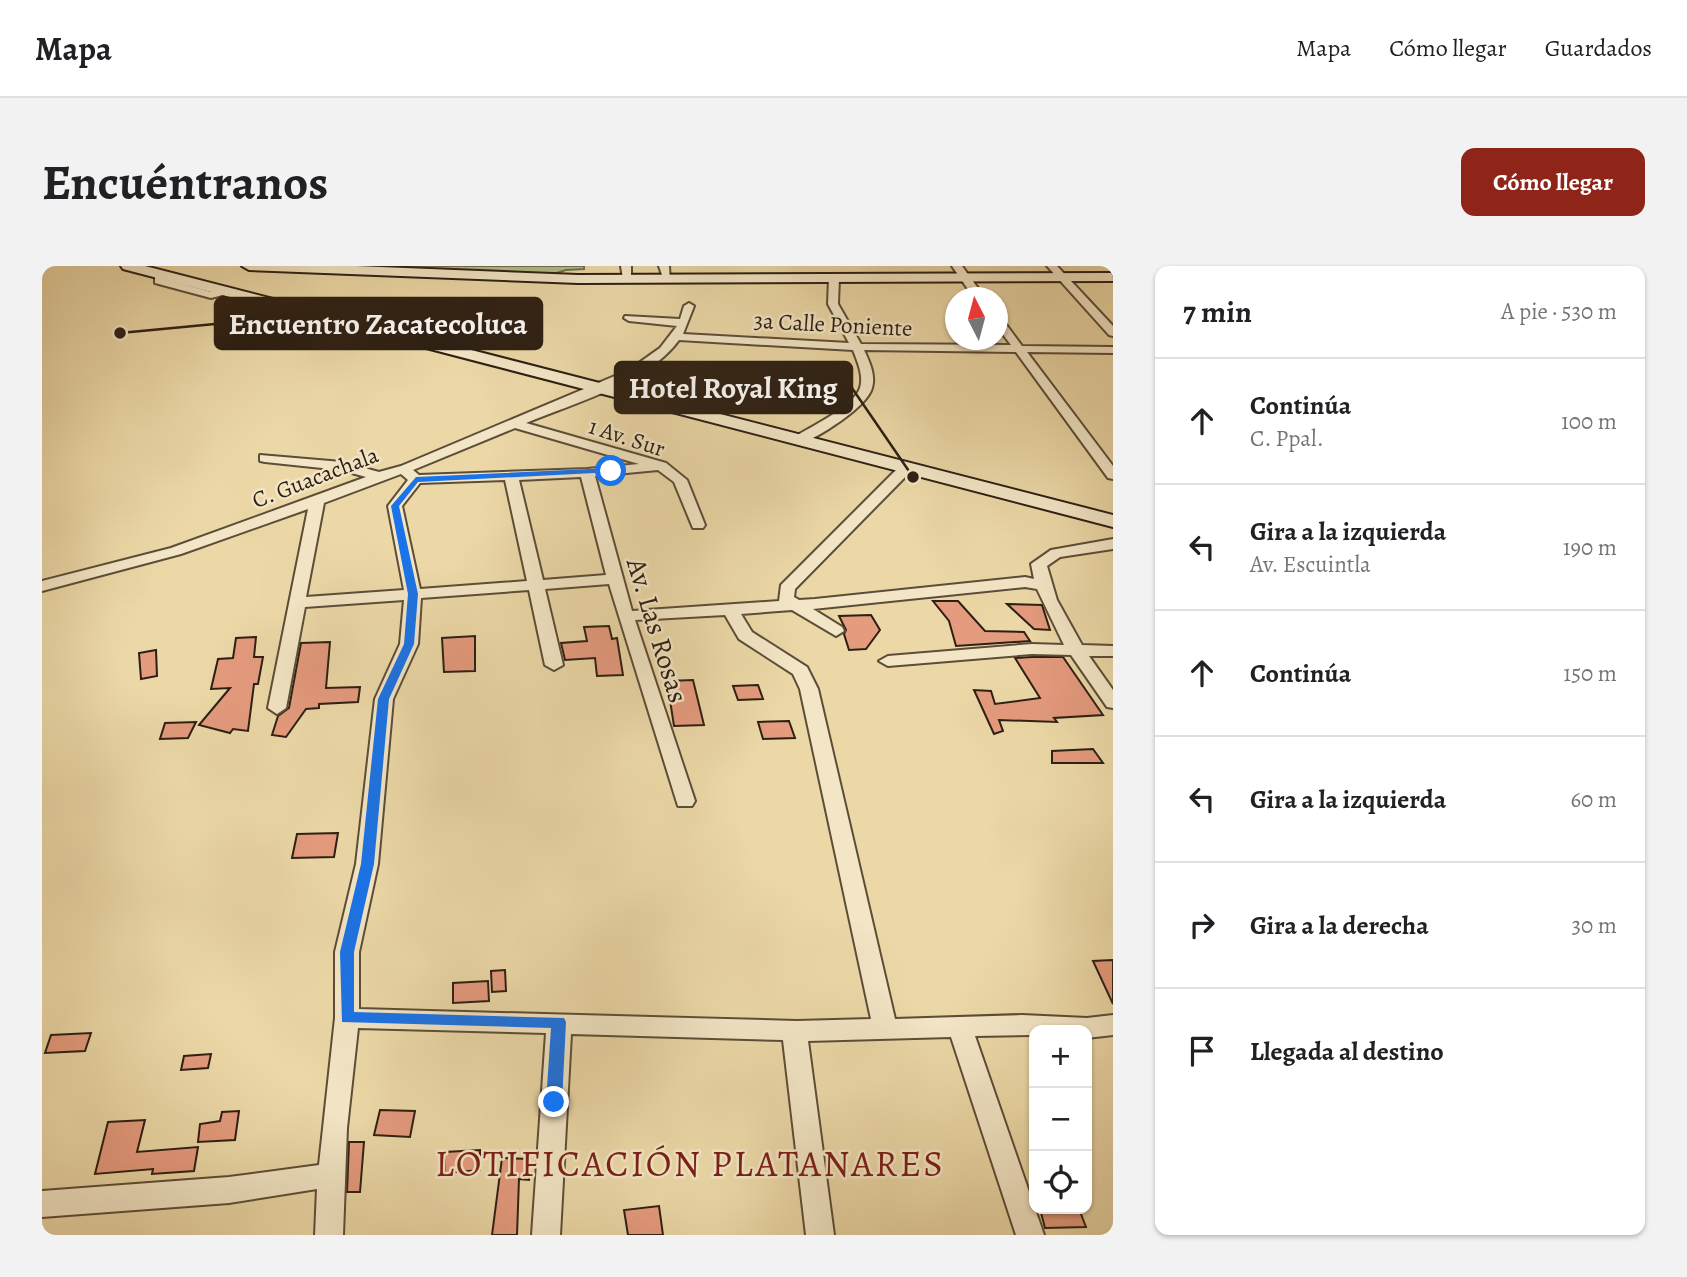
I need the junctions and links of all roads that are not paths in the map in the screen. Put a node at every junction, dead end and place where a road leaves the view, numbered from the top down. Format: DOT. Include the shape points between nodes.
graph roads {
  1 [pos="128,266"];
  2 [pos="249,266"];
  3 [pos="957,266"];
  4 [pos="363,269"];
  5 [pos="666,272"];
  6 [pos="1057,272"];
  7 [pos="627,273"];
  8 [pos="1113,276"];
  9 [pos="834,278"];
  10 [pos="967,279"];
  11 [pos="972,287"];
  12 [pos="689,306"];
  13 [pos="629,318"];
  14 [pos="683,323"];
  15 [pos="1113,332"];
  16 [pos="1008,335"];
  17 [pos="678,337"];
  18 [pos="857,347"];
  19 [pos="1113,350"];
  20 [pos="1019,351"];
  21 [pos="597,389"];
  22 [pos="513,424"];
  23 [pos="799,440"];
  24 [pos="265,458"];
  25 [pos="661,466"];
  26 [pos="906,468"];
  27 [pos="587,473"];
  28 [pos="410,474"];
  29 [pos="1113,475"];
  30 [pos="379,476"];
  31 [pos="511,476"];
  32 [pos="317,501"];
  33 [pos="1113,521"];
  34 [pos="698,526"];
  35 [pos="1113,544"];
  36 [pos="614,579"];
  37 [pos="536,585"];
  38 [pos="1040,585"];
  39 [pos="42,586"];
  40 [pos="413,594"];
  41 [pos="297,603"];
  42 [pos="797,606"];
  43 [pos="732,610"];
  44 [pos="625,616"];
  45 [pos="836,631"];
  46 [pos="1077,650"];
  47 [pos="1113,651"];
  48 [pos="888,661"];
  49 [pos="554,665"];
  50 [pos="1113,703"];
  51 [pos="277,708"];
  52 [pos="685,801"];
  53 [pos="347,1018"];
  54 [pos="559,1022"];
  55 [pos="1113,1025"];
  56 [pos="960,1027"];
  57 [pos="885,1029"];
  58 [pos="794,1031"];
  59 [pos="332,1175"];
  60 [pos="42,1204"];
  61 [pos="329,1235"];
  62 [pos="546,1235"];
  63 [pos="820,1235"];
  64 [pos="1030,1235"];
  1 -- 21 [label="main road"];
  2 -- 4 [label="main road"];
  3 -- 10 [label="street"];
  4 -- 7 [label="main road"];
  5 -- 7 [label="main road"];
  5 -- 9 [label="main road"];
  6 -- 8 [label="main road"];
  6 -- 10 [label="main road"];
  6 -- 15 [label="street"];
  9 -- 10 [label="main road"];
  9 -- 18 [label="street" via="832,304"];
  10 -- 11 [label="street"];
  12 -- 14 [label="street"];
  13 -- 14 [label="street"];
  14 -- 17 [label="street"];
  16 -- 20 [label="street"];
  17 -- 18 [label="street, 3a Calle Poniente"];
  17 -- 21 [label="street, C. Guacachala" via="648,367"];
  18 -- 20 [label="street, 3a Calle Poniente"];
  18 -- 23 [label="street" via="868,377 863,396"];
  19 -- 20 [label="street, 3a Calle Poniente"];
  20 -- 29 [label="street"];
  21 -- 22 [label="street, C. Guacachala"];
  21 -- 23 [label="main road"];
  22 -- 25 [label="street, 1 Av. Sur"];
  22 -- 28 [label="street, C. Guacachala"];
  23 -- 26 [label="main road"];
  24 -- 30 [label="street" via="342,466"];
  25 -- 27 [label="street"];
  25 -- 34 [label="street, 1 Av. Sur" via="680,480"];
  26 -- 33 [label="main road"];
  26 -- 42 [label="street" via="787,587 786,599"];
  27 -- 31 [label="street"];
  27 -- 36 [label="street, Av. Las Rosas"];
  28 -- 30 [label="street, C. Guacachala"];
  28 -- 31 [label="street"];
  28 -- 40 [label="street" via="395,506"];
  30 -- 32 [label="street, C. Guacachala"];
  31 -- 37 [label="street"];
  32 -- 39 [label="street, C. Guacachala" via="168,555"];
  32 -- 41 [label="street"];
  35 -- 38 [label="street" via="1056,552 1042,559"];
  36 -- 37 [label="street"];
  36 -- 44 [label="street, Av. Las Rosas"];
  37 -- 40 [label="street"];
  37 -- 49 [label="street"];
  38 -- 42 [label="street" via="1025,582"];
  38 -- 46 [label="street"];
  40 -- 41 [label="street"];
  40 -- 53 [label="street" via="409,644 384,699 367,864 347,952"];
  41 -- 51 [label="street"];
  42 -- 43 [label="street"];
  42 -- 45 [label="street"];
  43 -- 44 [label="street"];
  43 -- 57 [label="street" via="745,635 801,671 808,689"];
  44 -- 52 [label="street, Av. Las Rosas"];
  46 -- 47 [label="street"];
  46 -- 48 [label="street" via="1032,649"];
  46 -- 50 [label="street"];
  53 -- 54 [label="street"];
  53 -- 59 [label="street"];
  54 -- 58 [label="street"];
  54 -- 62 [label="street"];
  55 -- 56 [label="street"];
  56 -- 57 [label="street"];
  56 -- 64 [label="street"];
  57 -- 58 [label="street"];
  58 -- 63 [label="street"];
  59 -- 60 [label="street" via="229,1190"];
  59 -- 61 [label="street"];
}
